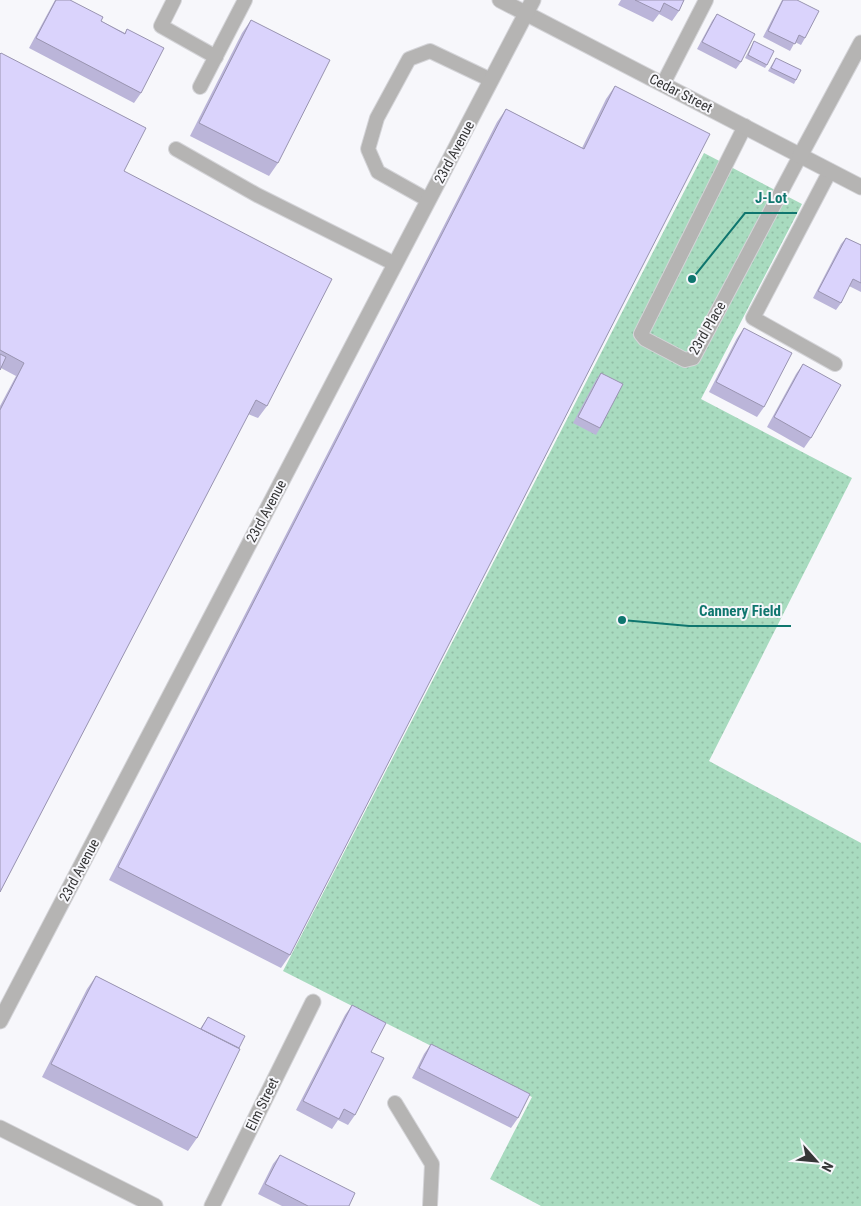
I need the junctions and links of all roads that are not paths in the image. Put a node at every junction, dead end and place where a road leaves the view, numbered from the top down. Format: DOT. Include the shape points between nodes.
graph roads {
  1 [pos="174,0"];
  2 [pos="245,0"];
  3 [pos="500,0"];
  4 [pos="706,0"];
  5 [pos="530,7"];
  6 [pos="861,43"];
  7 [pos="216,57"];
  8 [pos="491,80"];
  9 [pos="663,84"];
  10 [pos="200,87"];
  11 [pos="744,126"];
  12 [pos="176,149"];
  13 [pos="800,156"];
  14 [pos="830,171"];
  15 [pos="861,187"];
  16 [pos="428,200"];
  17 [pos="395,264"];
  18 [pos="835,364"];
  19 [pos="313,1002"];
  20 [pos="0,1021"];
  21 [pos="396,1104"];
  22 [pos="0,1128"];
  23 [pos="155,1206"];
  24 [pos="212,1206"];
  25 [pos="430,1206"];
  1 -- 7 [label="lane" via="161,26"];
  2 -- 7 [label="lane"];
  3 -- 5 [label="street, Cedar Street"];
  4 -- 9 [label="lane"];
  5 -- 8 [label="street, 23rd Avenue"];
  5 -- 9 [label="street, Cedar Street"];
  6 -- 13 [label="street, 23rd Place"];
  7 -- 10 [label="lane"];
  8 -- 16 [label="street, 23rd Avenue"];
  8 -- 16 [label="lane" via="430,51 409,59 377,118 368,149 378,172"];
  9 -- 11 [label="street, Cedar Street"];
  11 -- 13 [label="street, Cedar Street"];
  11 -- 13 [label="lane, 23rd Place" via="641,334 645,339 685,360 693,358"];
  12 -- 17 [label="lane" via="258,196"];
  13 -- 14 [label="street, Cedar Street"];
  14 -- 15 [label="street, Cedar Street"];
  14 -- 18 [label="lane" via="753,318"];
  16 -- 17 [label="street, 23rd Avenue"];
  17 -- 20 [label="street, 23rd Avenue"];
  19 -- 24 [label="street, Elm Street"];
  21 -- 25 [label="lane" via="432,1164"];
  22 -- 23 [label="street"];
}
